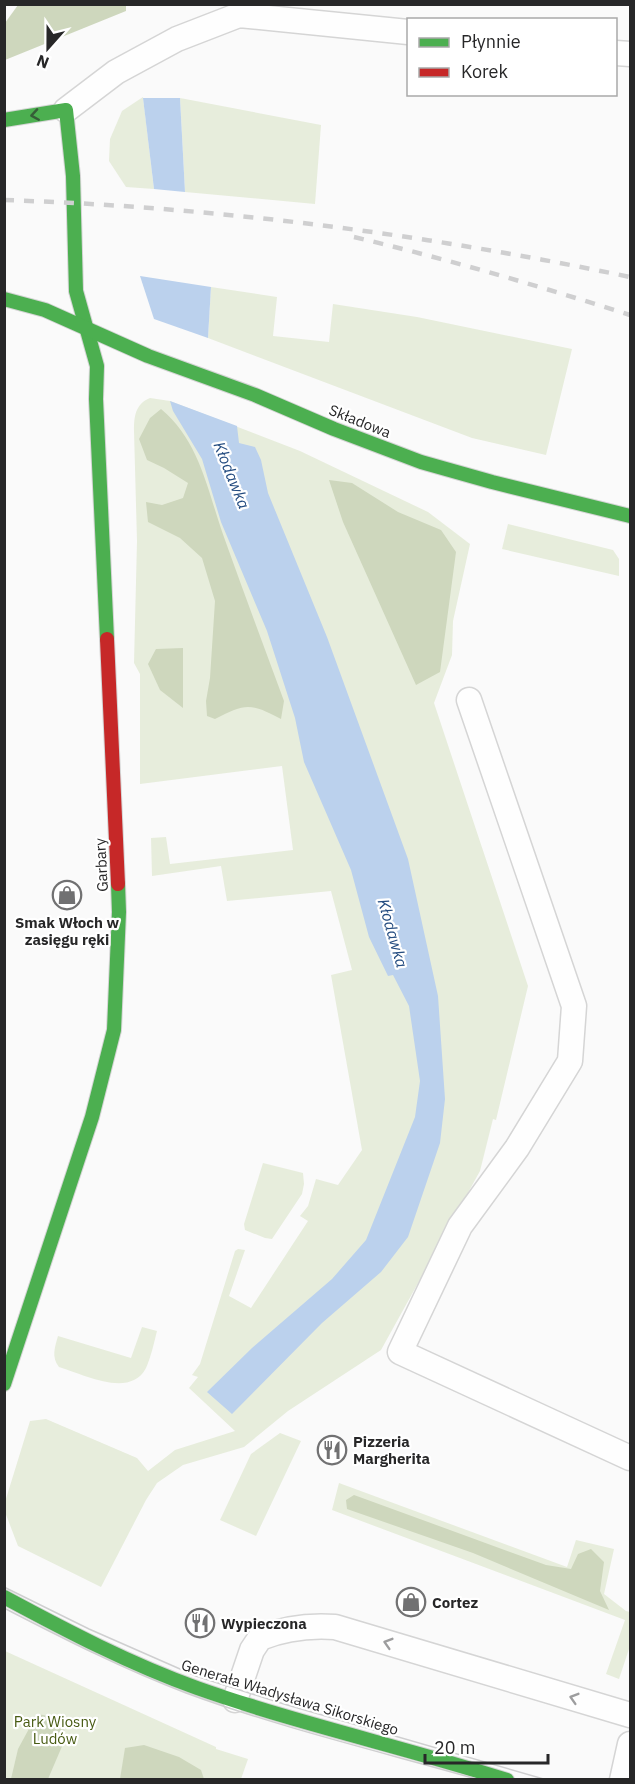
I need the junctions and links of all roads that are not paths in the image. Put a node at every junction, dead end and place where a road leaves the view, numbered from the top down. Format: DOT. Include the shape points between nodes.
graph roads {
  1 [pos="407,32"];
  2 [pos="66,110"];
  3 [pos="4,120"];
  4 [pos="4,299"];
  5 [pos="88,329"];
  6 [pos="630,516"];
  7 [pos="469,700"];
  8 [pos="4,1384"];
  9 [pos="630,1458"];
  10 [pos="4,1598"];
  11 [pos="235,1700"];
  12 [pos="630,1715"];
  13 [pos="630,1744"];
  14 [pos="507,1779"];
  15 [pos="622,1779"];
  1 -- 2 [label="lane" via="239,15 177,39 116,72"];
  2 -- 3 [label="street, one-way"];
  2 -- 5 [label="street, Garbary" via="73,176 76,291"];
  4 -- 5 [label="street, Składowa" via="45,310"];
  5 -- 6 [label="street, Składowa" via="422,462"];
  5 -- 8 [label="street, Garbary" via="98,366 96,399 114,763 119,912 114,1030 92,1117"];
  7 -- 9 [label="lane" via="574,1006 570,1061 517,1148 460,1226 400,1352"];
  10 -- 11 [label="street, Generała Władysława Sikorskiego" via="116,1655"];
  12 -- 11 [label="lane, one-way" via="346,1630 315,1625 260,1638"];
  11 -- 14 [label="street, Generała Władysława Sikorskiego"];
  13 -- 15 [label="lane"];
}
